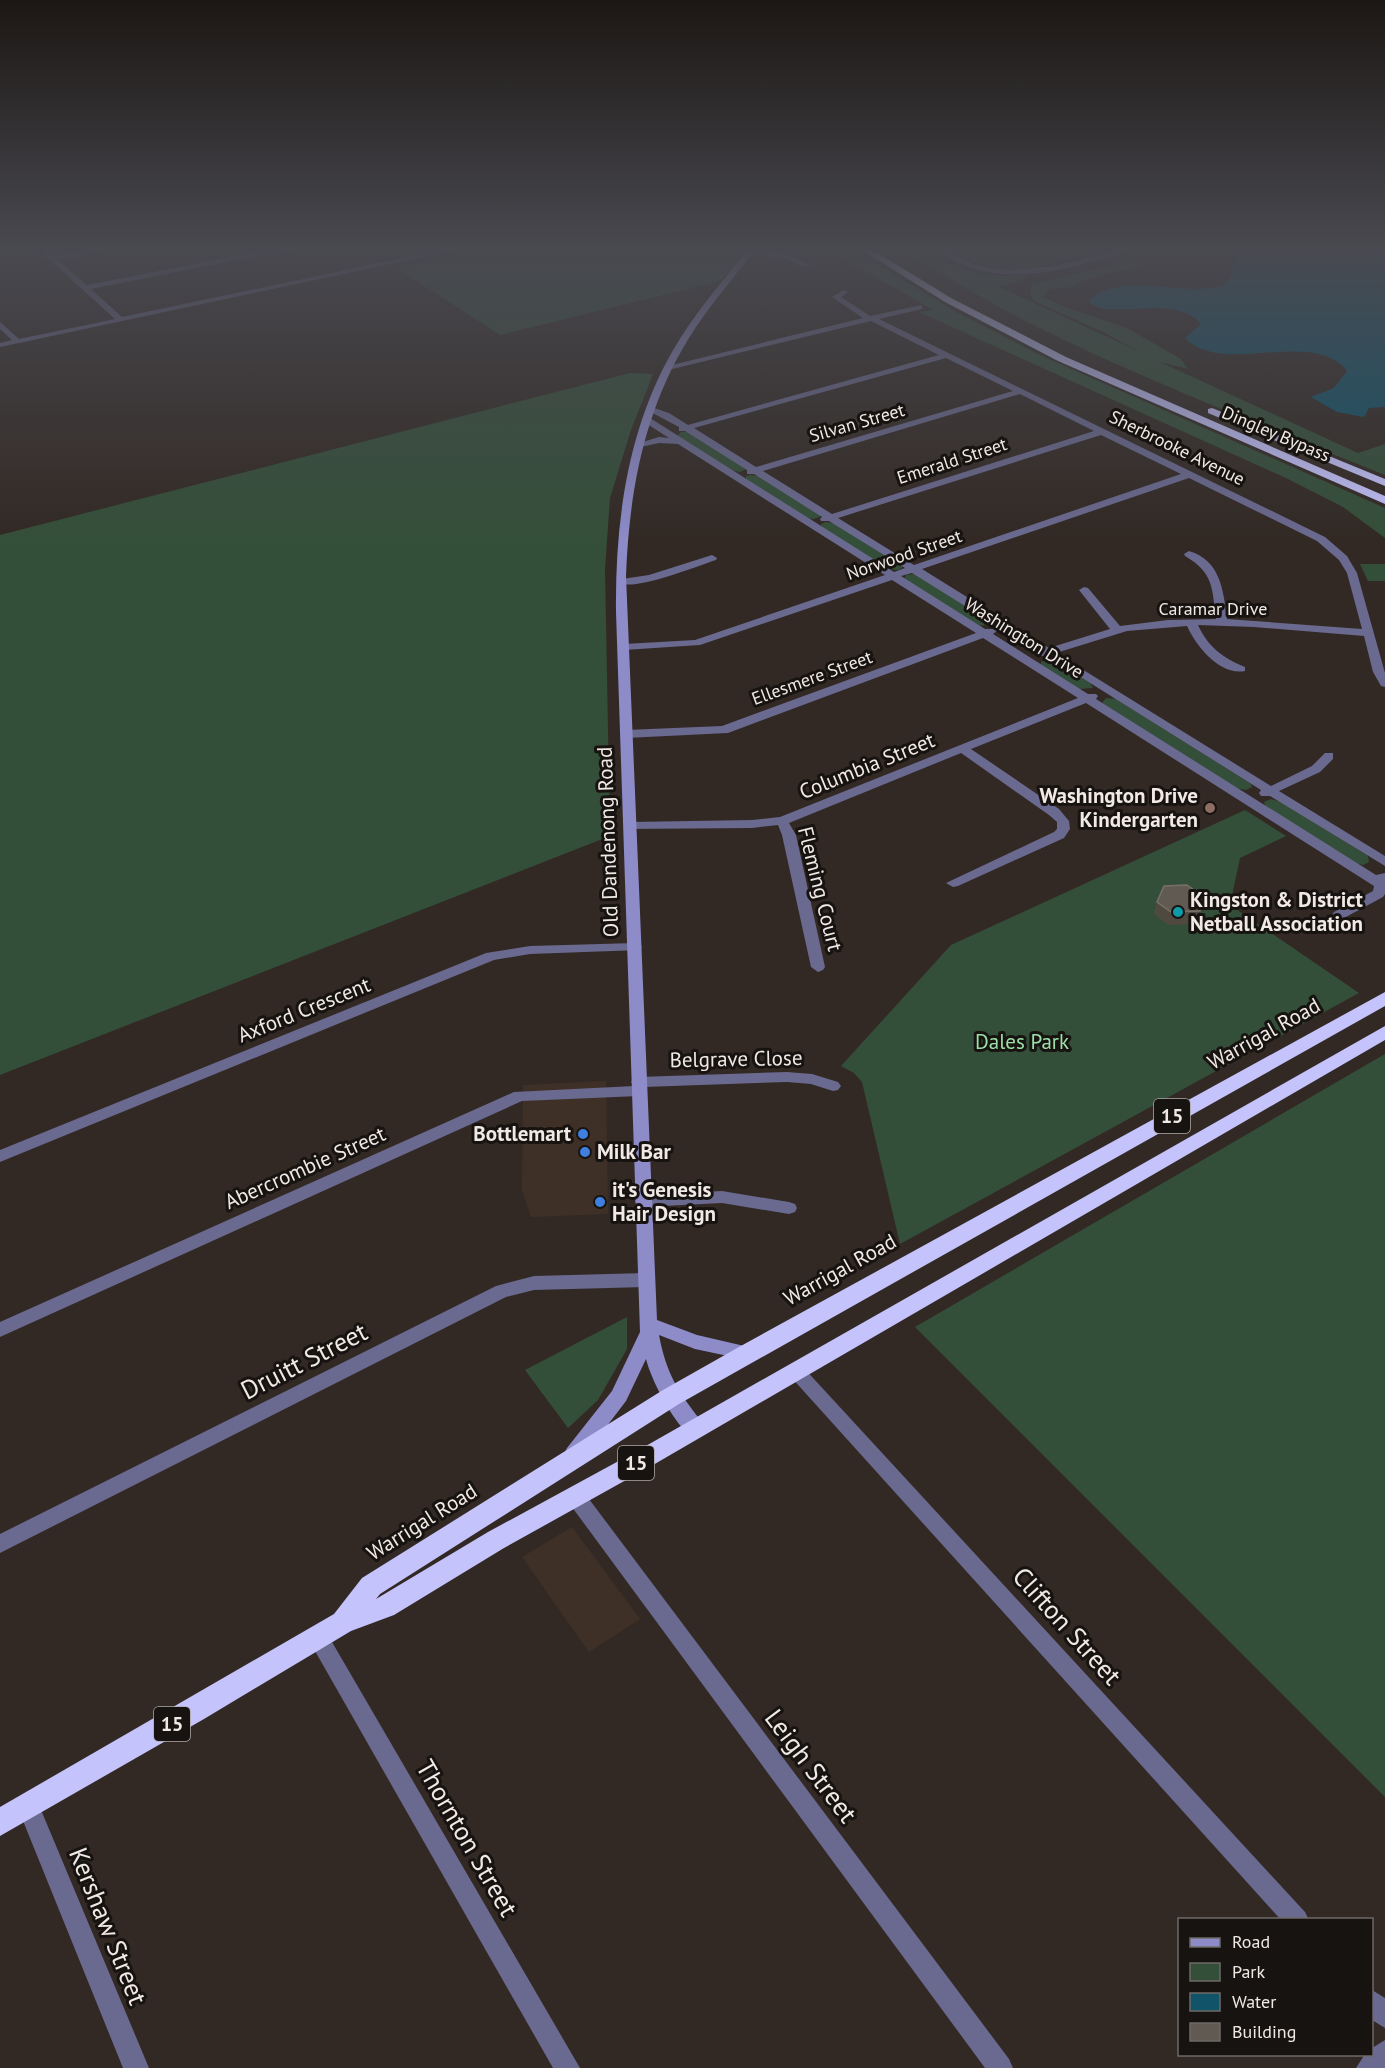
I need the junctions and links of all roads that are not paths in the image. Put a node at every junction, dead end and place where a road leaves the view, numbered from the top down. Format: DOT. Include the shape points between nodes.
graph roads {
  1 [pos="681,347"];
  2 [pos="755,347"];
  3 [pos="930,347"];
  4 [pos="1037,347"];
  5 [pos="948,355"];
  6 [pos="1086,357"];
  7 [pos="668,368"];
  8 [pos="1022,392"];
  9 [pos="1180,398"];
  10 [pos="1197,405"];
  11 [pos="649,415"];
  12 [pos="687,428"];
  13 [pos="1103,431"];
  14 [pos="667,433"];
  15 [pos="684,443"];
  16 [pos="639,446"];
  17 [pos="755,470"];
  18 [pos="1191,474"];
  19 [pos="735,476"];
  20 [pos="1385,483"];
  21 [pos="1385,500"];
  22 [pos="831,517"];
  23 [pos="810,524"];
  24 [pos="1189,555"];
  25 [pos="712,558"];
  26 [pos="914,569"];
  27 [pos="893,576"];
  28 [pos="622,582"];
  29 [pos="1084,590"];
  30 [pos="1191,622"];
  31 [pos="1222,622"];
  32 [pos="1005,626"];
  33 [pos="1117,630"];
  34 [pos="1368,633"];
  35 [pos="984,634"];
  36 [pos="624,647"];
  37 [pos="1048,652"];
  38 [pos="1026,660"];
  39 [pos="1240,669"];
  40 [pos="1385,684"];
  41 [pos="1108,690"];
  42 [pos="1086,699"];
  43 [pos="626,734"];
  44 [pos="962,748"];
  45 [pos="1329,756"];
  46 [pos="1270,790"];
  47 [pos="1248,800"];
  48 [pos="782,821"];
  49 [pos="630,826"];
  50 [pos="1385,862"];
  51 [pos="1385,869"];
  52 [pos="953,883"];
  53 [pos="1382,885"];
  54 [pos="1339,915"];
  55 [pos="634,947"];
  56 [pos="818,968"];
  57 [pos="1385,998"];
  58 [pos="1385,1032"];
  59 [pos="833,1086"];
  60 [pos="639,1087"];
  61 [pos="0,1156"];
  62 [pos="643,1201"];
  63 [pos="789,1208"];
  64 [pos="646,1280"];
  65 [pos="649,1328"];
  66 [pos="0,1330"];
  67 [pos="747,1353"];
  68 [pos="796,1371"];
  69 [pos="671,1397"];
  70 [pos="696,1429"];
  71 [pos="567,1463"];
  72 [pos="576,1497"];
  73 [pos="0,1544"];
  74 [pos="343,1622"];
  75 [pos="318,1636"];
  76 [pos="28,1806"];
  77 [pos="0,1822"];
  78 [pos="1295,1918"];
  79 [pos="1373,2004"];
  80 [pos="1385,2016"];
  81 [pos="1385,2052"];
  82 [pos="136,2068"];
  83 [pos="567,2068"];
  84 [pos="1000,2068"];
  85 [pos="1369,2068"];
  1 -- 7 [label="main road, Old Dandenong Road"];
  2 -- 7 [label="street"];
  3 -- 5 [label="street, Sherbrooke Avenue"];
  4 -- 21 [label="highway, Dingley Bypass"];
  5 -- 8 [label="street, Sherbrooke Avenue"];
  5 -- 12 [label="street"];
  6 -- 9 [label="highway"];
  7 -- 11 [label="main road, Old Dandenong Road"];
  8 -- 13 [label="street, Sherbrooke Avenue"];
  8 -- 17 [label="street, Silvan Street"];
  10 -- 20 [label="highway, Dingley Bypass"];
  11 -- 12 [label="street, Washington Drive" via="666,415"];
  11 -- 14 [label="street, Washington Drive"];
  11 -- 16 [label="main road, Old Dandenong Road"];
  12 -- 14 [label="street"];
  12 -- 17 [label="street, Washington Drive"];
  13 -- 18 [label="street, Sherbrooke Avenue"];
  13 -- 22 [label="street, Emerald Street"];
  14 -- 15 [label="street, Washington Drive"];
  15 -- 16 [label="street" via="661,440"];
  15 -- 19 [label="street, Washington Drive"];
  16 -- 28 [label="main road, Old Dandenong Road" via="628,497"];
  17 -- 19 [label="street, Silvan Street"];
  17 -- 22 [label="street, Washington Drive"];
  18 -- 26 [label="street, Norwood Street"];
  18 -- 34 [label="street, Sherbrooke Avenue" via="1302,528 1336,551 1352,573"];
  19 -- 23 [label="street, Washington Drive"];
  22 -- 23 [label="street, Emerald Street"];
  22 -- 26 [label="street, Washington Drive"];
  23 -- 27 [label="street, Washington Drive"];
  24 -- 31 [label="street" via="1214,574"];
  25 -- 28 [label="street" via="644,580"];
  26 -- 27 [label="street, Norwood Street"];
  26 -- 32 [label="street, Washington Drive"];
  27 -- 35 [label="street, Washington Drive"];
  27 -- 36 [label="street, Norwood Street" via="696,643"];
  28 -- 36 [label="main road, Old Dandenong Road"];
  29 -- 33 [label="street"];
  30 -- 31 [label="street, Caramar Drive"];
  30 -- 33 [label="street, Caramar Drive"];
  30 -- 39 [label="street" via="1207,651"];
  31 -- 34 [label="street, Caramar Drive"];
  32 -- 35 [label="street, Ellesmere Street"];
  32 -- 37 [label="street, Washington Drive"];
  33 -- 37 [label="street, Caramar Drive"];
  34 -- 40 [label="street, Sherbrooke Avenue"];
  35 -- 38 [label="street, Washington Drive"];
  35 -- 43 [label="street, Ellesmere Street" via="720,731"];
  36 -- 43 [label="main road, Old Dandenong Road"];
  37 -- 38 [label="street, Caramar Drive"];
  37 -- 41 [label="street, Washington Drive"];
  38 -- 42 [label="street, Washington Drive"];
  41 -- 42 [label="street, Columbia Street"];
  41 -- 46 [label="street, Washington Drive"];
  42 -- 44 [label="street, Columbia Street"];
  42 -- 47 [label="street, Washington Drive"];
  43 -- 49 [label="main road, Old Dandenong Road"];
  44 -- 48 [label="street, Columbia Street"];
  44 -- 52 [label="street" via="1054,812 1065,825 1059,836"];
  45 -- 46 [label="street" via="1309,773"];
  46 -- 47 [label="street"];
  46 -- 50 [label="street, Washington Drive"];
  47 -- 53 [label="street, Washington Drive"];
  48 -- 49 [label="street, Columbia Street"];
  48 -- 56 [label="street, Fleming Court" via="789,835"];
  49 -- 55 [label="main road, Old Dandenong Road"];
  51 -- 53 [label="street"];
  53 -- 54 [label="street" via="1378,894"];
  55 -- 60 [label="main road, Old Dandenong Road"];
  55 -- 61 [label="street, Axford Crescent" via="530,950 491,957"];
  57 -- 67 [label="highway, Warrigal Road / 15"];
  58 -- 68 [label="highway, Warrigal Road / 15"];
  59 -- 60 [label="street, Belgrave Close" via="787,1077"];
  60 -- 62 [label="main road, Old Dandenong Road"];
  60 -- 66 [label="street, Abercrombie Street" via="520,1096"];
  62 -- 63 [label="street" via="722,1197"];
  62 -- 64 [label="main road, Old Dandenong Road"];
  64 -- 65 [label="main road, Old Dandenong Road"];
  64 -- 73 [label="street, Druitt Street" via="534,1282 502,1291"];
  65 -- 67 [label="main road"];
  65 -- 69 [label="main road, Old Dandenong Road" via="657,1372"];
  65 -- 71 [label="main road" via="619,1396"];
  67 -- 69 [label="highway, Warrigal Road / 15"];
  68 -- 70 [label="highway, Warrigal Road / 15"];
  68 -- 78 [label="street, Clifton Street"];
  69 -- 70 [label="main road, Old Dandenong Road"];
  69 -- 71 [label="highway, Warrigal Road / 15"];
  70 -- 72 [label="highway, Warrigal Road / 15"];
  71 -- 74 [label="highway, Warrigal Road / 15" via="371,1586"];
  72 -- 74 [label="highway, Warrigal Road / 15" via="385,1607"];
  72 -- 84 [label="street, Leigh Street"];
  74 -- 75 [label="highway, Warrigal Road / 15"];
  75 -- 76 [label="highway, Warrigal Road / 15"];
  75 -- 83 [label="street, Thornton Street"];
  76 -- 77 [label="highway, Warrigal Road / 15"];
  76 -- 82 [label="street, Kershaw Street"];
  79 -- 80 [label="street"];
  81 -- 85 [label="street"];
}
